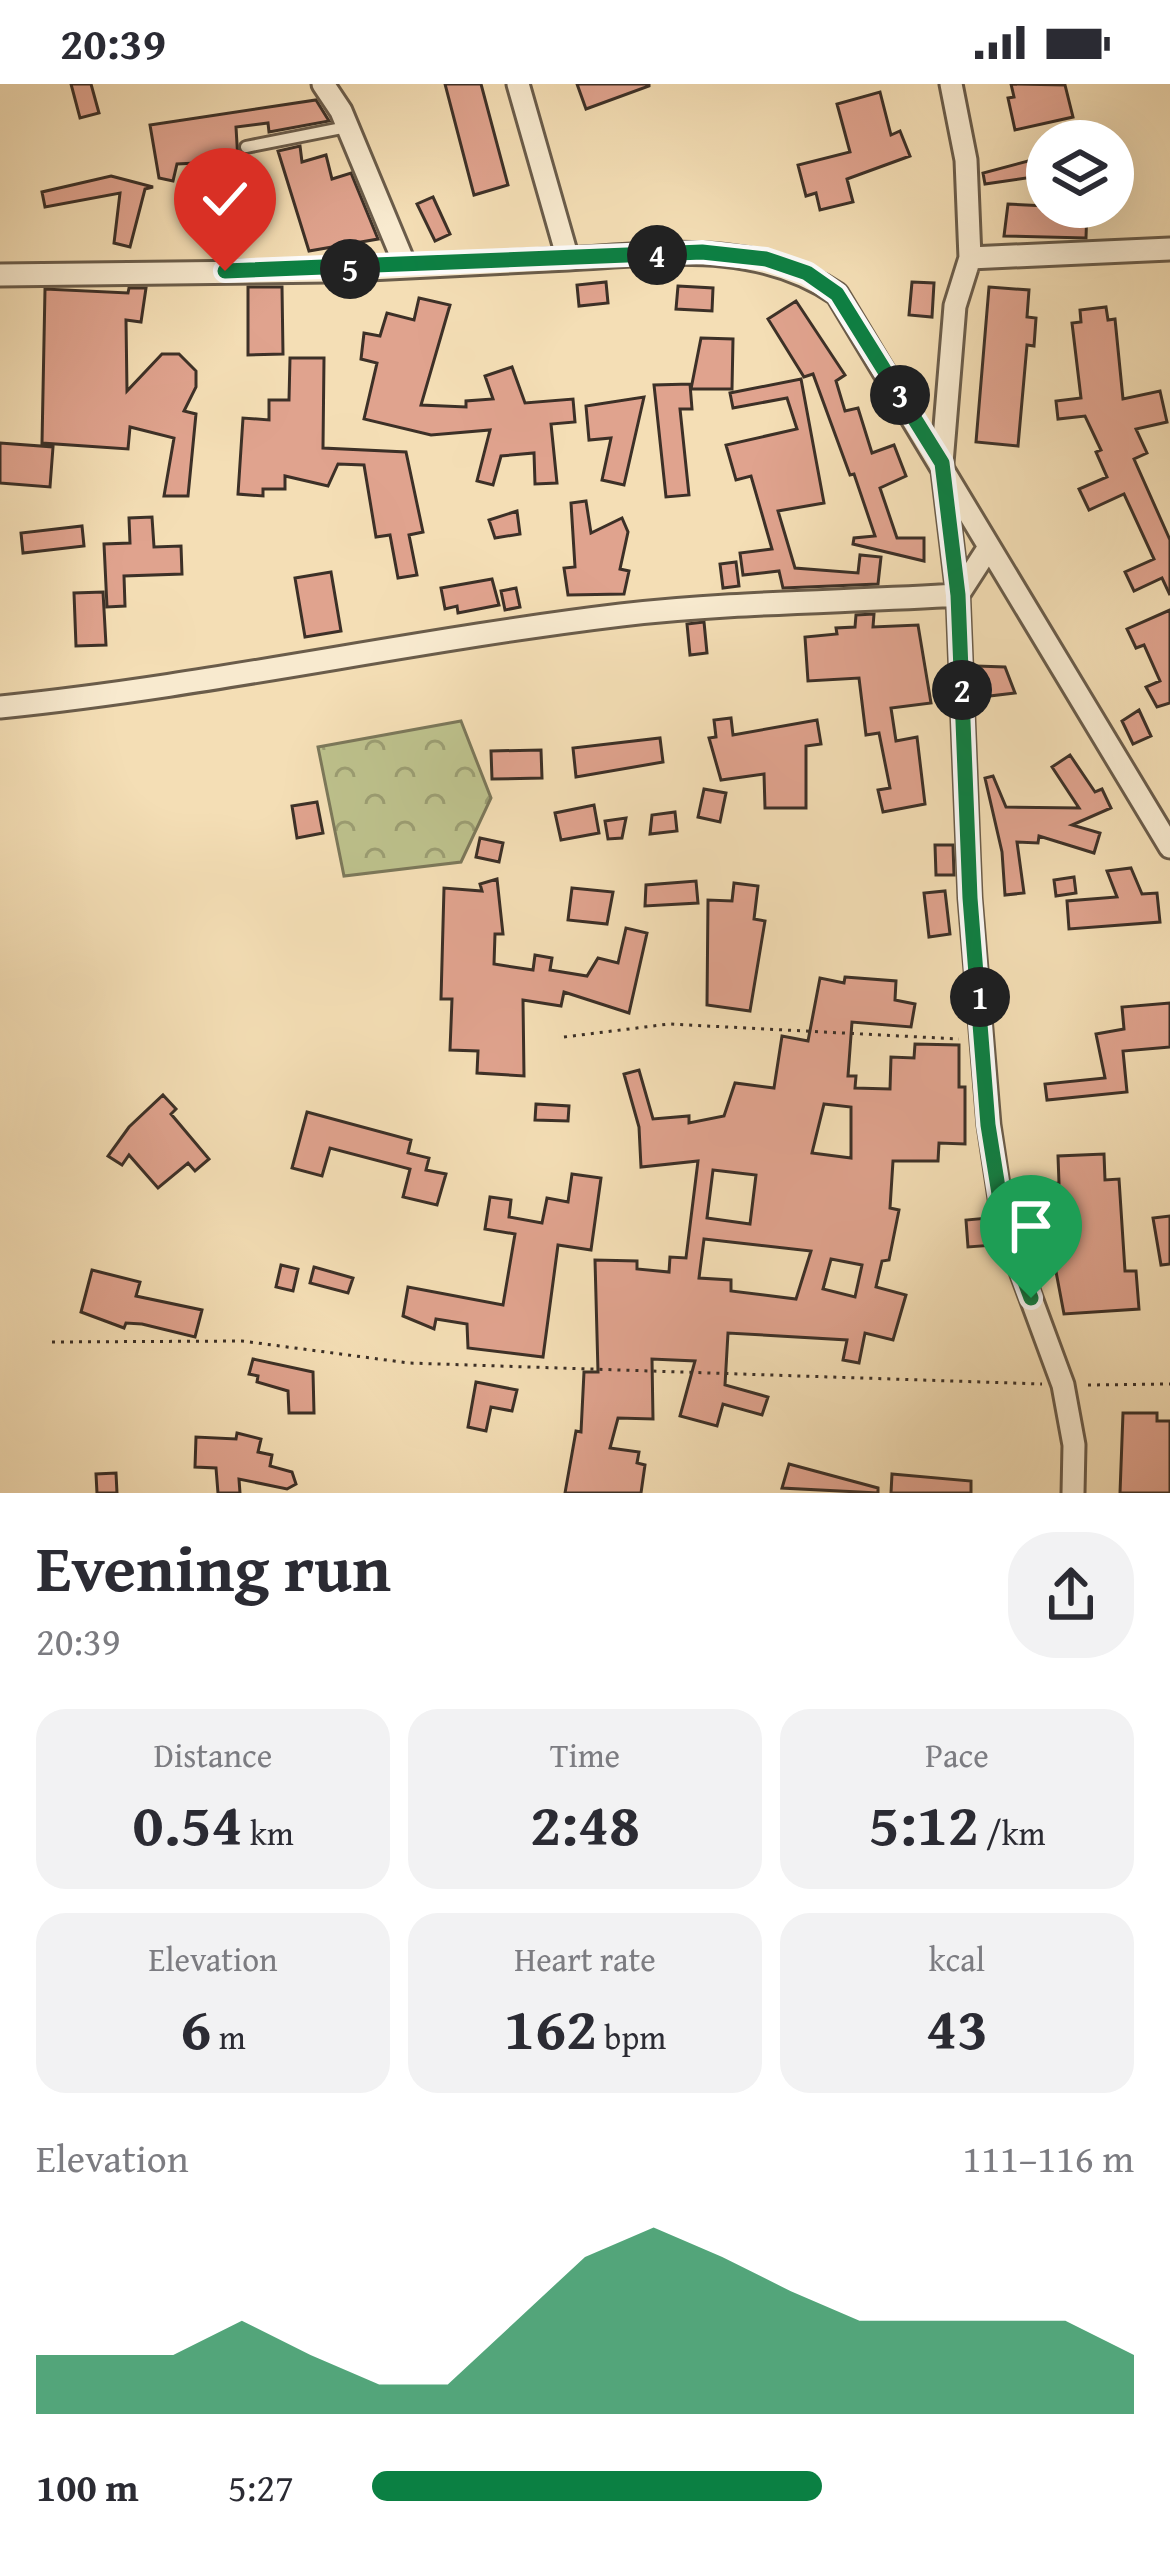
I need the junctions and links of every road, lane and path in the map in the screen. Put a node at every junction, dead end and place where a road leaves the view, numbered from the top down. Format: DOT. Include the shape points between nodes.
graph roads {
  1 [pos="323,84"];
  2 [pos="518,84"];
  3 [pos="951,84"];
  4 [pos="347,127"];
  5 [pos="245,147"];
  6 [pos="1170,249"];
  7 [pos="970,258"];
  8 [pos="568,259"];
  9 [pos="405,265"];
  10 [pos="0,275"];
  11 [pos="942,463"];
  12 [pos="988,548"];
  13 [pos="958,595"];
  14 [pos="0,707"];
  15 [pos="1166,833"];
  16 [pos="564,1037"];
  17 [pos="985,1040"];
  18 [pos="52,1342"];
  19 [pos="1170,1384"];
  20 [pos="1063,1385"];
  21 [pos="1073,1493"];
  1 -- 4 [label="street"];
  2 -- 8 [label="street"];
  3 -- 7 [label="street" via="966,160"];
  4 -- 5 [label="lane"];
  4 -- 9 [label="street"];
  6 -- 7 [label="street"];
  7 -- 11 [label="street" via="955,306"];
  8 -- 9 [label="street"];
  8 -- 11 [label="street" via="702,252 807,273 837,294"];
  9 -- 10 [label="street"];
  11 -- 12 [label="street"];
  11 -- 13 [label="street"];
  12 -- 13 [label="street"];
  12 -- 15 [label="street"];
  13 -- 14 [label="street" via="626,615"];
  13 -- 17 [label="street" via="970,898"];
  16 -- 17 [label="path" via="669,1024"];
  17 -- 20 [label="street" via="1004,1225"];
  18 -- 20 [label="path" via="242,1341 450,1366"];
  19 -- 20 [label="path"];
  20 -- 21 [label="street"];
}
